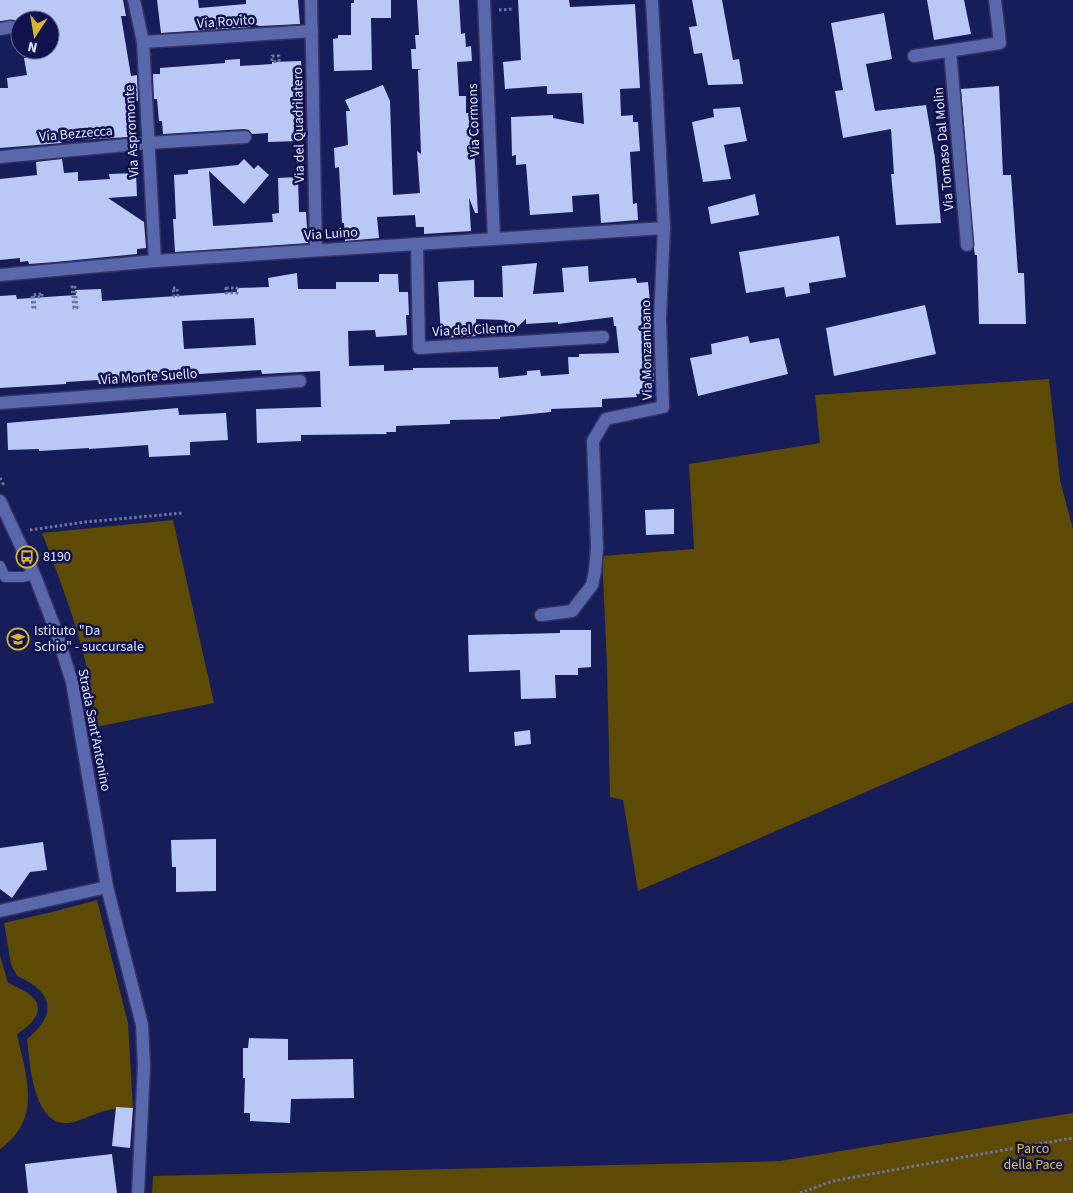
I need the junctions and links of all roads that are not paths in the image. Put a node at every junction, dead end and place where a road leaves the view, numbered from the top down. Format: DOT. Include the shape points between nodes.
graph roads {
  1 [pos="134,0"];
  2 [pos="311,0"];
  3 [pos="484,0"];
  4 [pos="652,0"];
  5 [pos="995,0"];
  6 [pos="312,31"];
  7 [pos="143,42"];
  8 [pos="950,51"];
  9 [pos="914,56"];
  10 [pos="245,136"];
  11 [pos="148,143"];
  12 [pos="0,157"];
  13 [pos="664,228"];
  14 [pos="494,239"];
  15 [pos="417,244"];
  16 [pos="967,245"];
  17 [pos="316,250"];
  18 [pos="155,261"];
  19 [pos="0,275"];
  20 [pos="603,337"];
  21 [pos="300,381"];
  22 [pos="0,404"];
  23 [pos="0,501"];
  24 [pos="0,566"];
  25 [pos="34,574"];
  26 [pos="541,615"];
  27 [pos="107,887"];
  28 [pos="0,911"];
  29 [pos="138,1193"];
  1 -- 7 [label="street, Via Aspromonte"];
  2 -- 6 [label="street, Via del Quadrilatero"];
  3 -- 14 [label="street, Via Cormons"];
  4 -- 13 [label="street, Via Monzambano"];
  5 -- 8 [label="street" via="1000,43"];
  6 -- 7 [label="street, Via Rovito"];
  6 -- 17 [label="street, Via del Quadrilatero"];
  7 -- 11 [label="street, Via Aspromonte"];
  8 -- 9 [label="street"];
  8 -- 16 [label="street, Via Tomaso Dal Molin"];
  10 -- 11 [label="street, Via Bezzecca"];
  11 -- 12 [label="street, Via Bezzecca"];
  11 -- 18 [label="street, Via Aspromonte"];
  13 -- 14 [label="street, Via Luino"];
  13 -- 26 [label="street, Via Monzambano" via="660,318 664,407 606,419 593,441 597,548 592,585 572,611"];
  14 -- 15 [label="street, Via Luino"];
  15 -- 17 [label="street, Via Luino"];
  15 -- 20 [label="street, Via del Cilento" via="419,348"];
  17 -- 18 [label="street, Via Luino"];
  18 -- 19 [label="street, Via Luino"];
  21 -- 22 [label="street, Via Monte Suello"];
  23 -- 25 [label="street, Strada Sant'Antonino"];
  24 -- 25 [label="lane" via="5,577"];
  25 -- 27 [label="street, Strada Sant'Antonino" via="72,682"];
  27 -- 28 [label="street"];
  27 -- 29 [label="street, Strada Sant'Antonino" via="142,1025 144,1065"];
}
